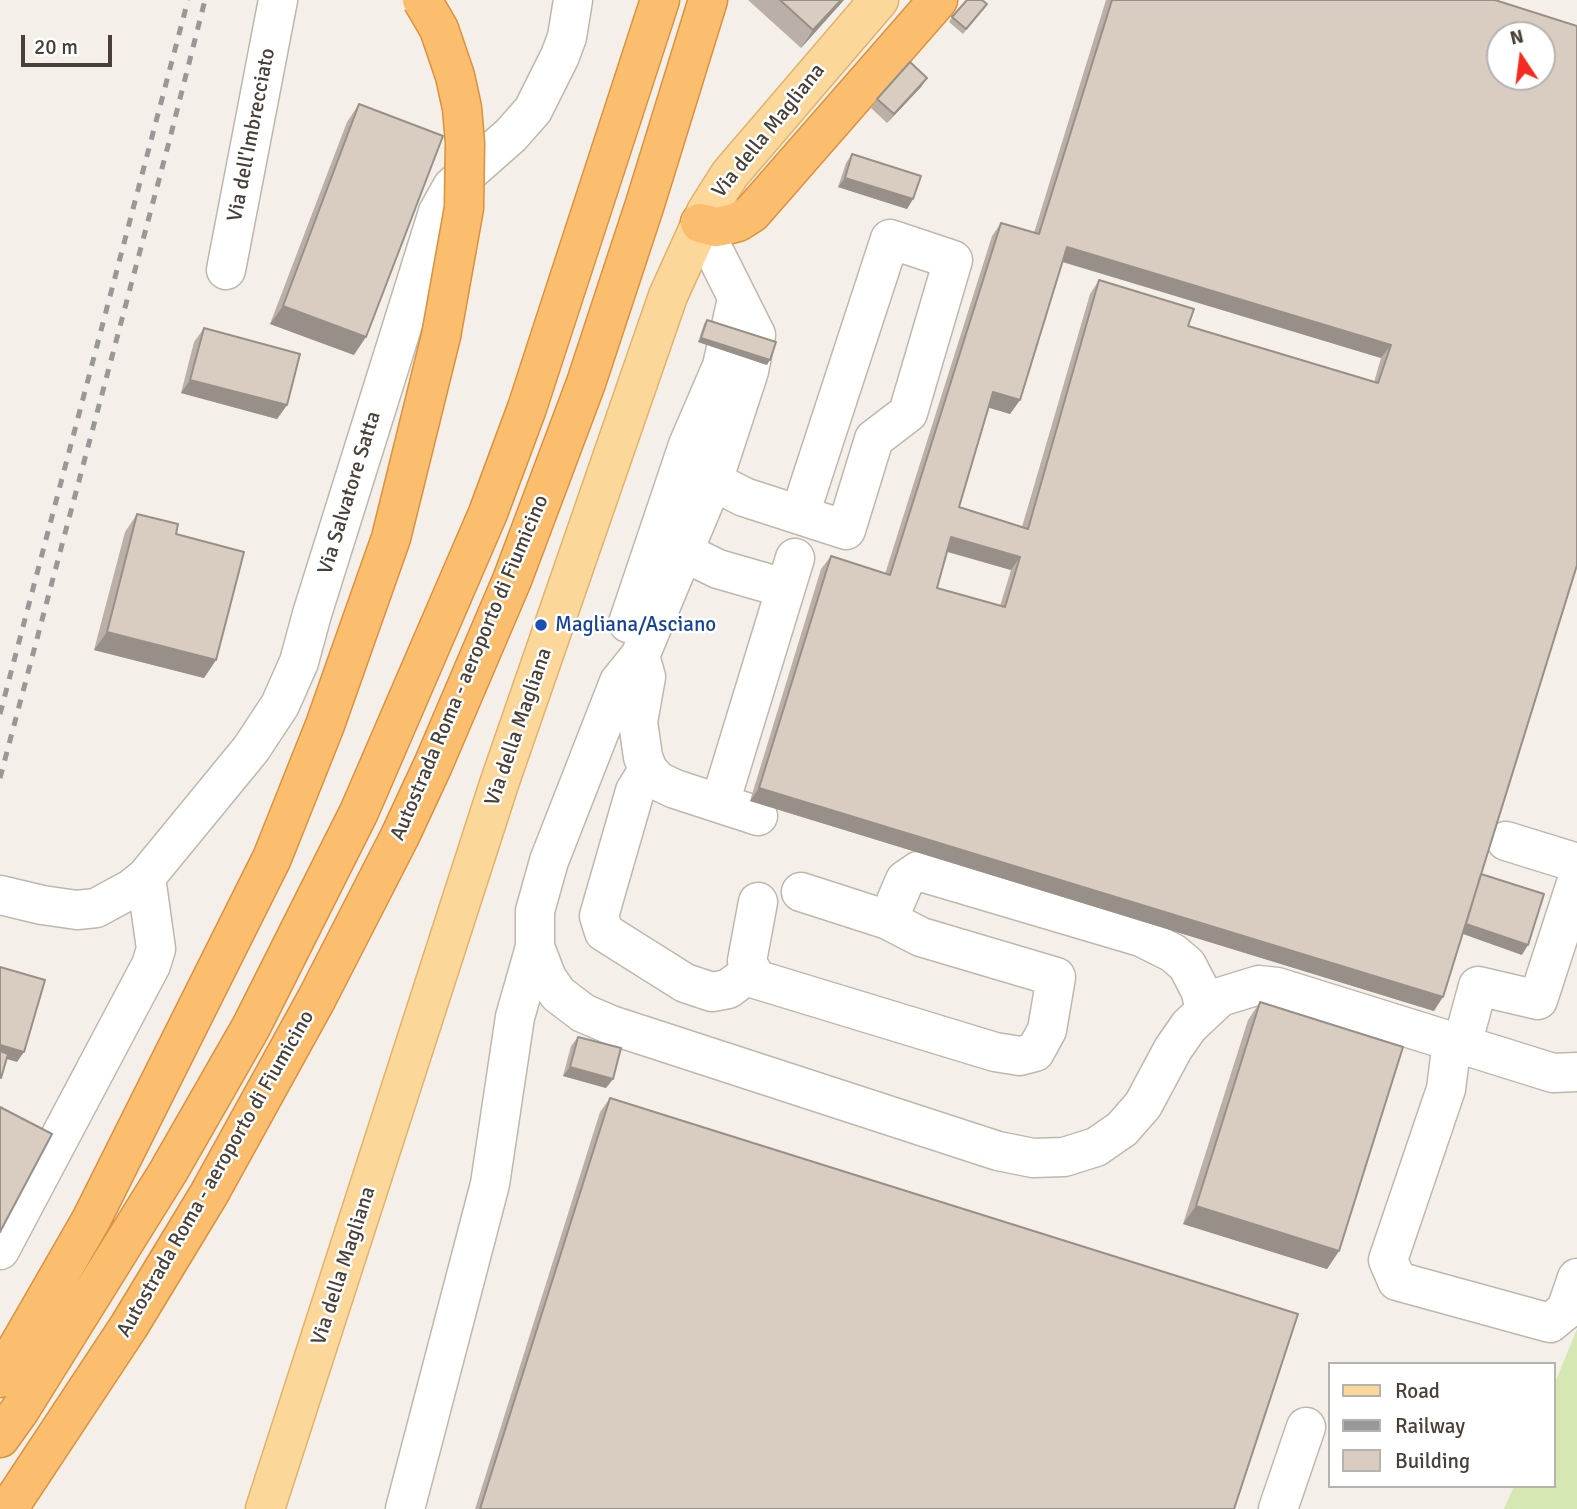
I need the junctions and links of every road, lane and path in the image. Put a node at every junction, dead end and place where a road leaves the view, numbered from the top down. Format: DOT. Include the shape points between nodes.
graph roads {
  1 [pos="278,0"];
  2 [pos="422,0"];
  3 [pos="573,0"];
  4 [pos="660,0"];
  5 [pos="708,0"];
  6 [pos="879,0"];
  7 [pos="938,0"];
  8 [pos="700,223"];
  9 [pos="226,270"];
  10 [pos="738,297"];
  11 [pos="688,445"];
  12 [pos="713,481"];
  13 [pos="665,513"];
  14 [pos="800,514"];
  15 [pos="683,552"];
  16 [pos="629,669"];
  17 [pos="648,769"];
  18 [pos="720,803"];
  19 [pos="758,816"];
  20 [pos="1506,841"];
  21 [pos="1577,863"];
  22 [pos="146,877"];
  23 [pos="1577,880"];
  24 [pos="800,892"];
  25 [pos="0,895"];
  26 [pos="758,902"];
  27 [pos="888,919"];
  28 [pos="536,947"];
  29 [pos="752,971"];
  30 [pos="1205,1009"];
  31 [pos="1457,1044"];
  32 [pos="1577,1072"];
  33 [pos="0,1250"];
  34 [pos="1577,1278"];
  35 [pos="0,1378"];
  36 [pos="1306,1427"];
  37 [pos="0,1438"];
  38 [pos="8,1509"];
  39 [pos="265,1509"];
  40 [pos="405,1509"];
  41 [pos="1278,1509"];
  1 -- 9 [label="street, Via dell'Imbrecciato"];
  2 -- 35 [label="highway, bridge" via="439,29 462,108 464,208 441,336 391,538 277,847 91,1220"];
  3 -- 22 [label="street, Via Salvatore Satta" via="567,37 533,110 452,187 438,212 299,662 281,705 251,749"];
  4 -- 37 [label="highway, Autostrada Roma - aeroporto di Fiumicino" via="527,408 488,513 359,812 251,1027 175,1160"];
  5 -- 38 [label="highway, Autostrada Roma - aeroporto di Fiumicino" via="586,383 512,580 433,765 317,998 209,1194 122,1337"];
  6 -- 8 [label="main road, Via della Magliana" via="730,174"];
  7 -- 8 [label="highway" via="752,213 716,227"];
  8 -- 10 [label="street"];
  8 -- 39 [label="main road, Via della Magliana" via="668,296 499,784"];
  10 -- 11 [label="street" via="722,366"];
  10 -- 12 [label="street" via="756,335"];
  11 -- 12 [label="street"];
  11 -- 13 [label="street"];
  12 -- 14 [label="street" via="744,497"];
  12 -- 15 [label="street"];
  13 -- 15 [label="street"];
  13 -- 16 [label="street" via="616,661"];
  14 -- 14 [label="street" via="890,239 953,260 908,413 874,439 846,530"];
  15 -- 16 [label="street"];
  15 -- 18 [label="street" via="718,569 789,573"];
  16 -- 17 [label="street" via="646,677 638,722"];
  16 -- 28 [label="street" via="549,861 535,911"];
  17 -- 18 [label="street" via="658,781"];
  17 -- 29 [label="street" via="635,791 599,916 604,932 685,983 712,992 728,989"];
  18 -- 19 [label="street"];
  20 -- 21 [label="street"];
  22 -- 25 [label="street, Via Salvatore Satta" via="96,908 77,910"];
  22 -- 33 [label="street" via="156,949 150,965"];
  23 -- 31 [label="street" via="1538,1000 1478,986"];
  24 -- 27 [label="street"];
  26 -- 29 [label="street" via="747,961"];
  27 -- 29 [label="street" via="921,937 1056,977 1047,1030 1035,1052 1020,1056 995,1052 755,979"];
  27 -- 30 [label="street" via="905,880 918,871 1141,937 1186,965"];
  28 -- 30 [label="street" via="558,993 583,1013 611,1025 998,1151 1033,1158 1064,1157 1097,1147 1122,1129 1143,1105 1173,1049"];
  28 -- 40 [label="street" via="514,1017 490,1184"];
  30 -- 31 [label="street" via="1234,992 1259,985 1277,987"];
  31 -- 32 [label="street" via="1553,1073"];
  31 -- 34 [label="street" via="1388,1260 1397,1281 1550,1322 1566,1310"];
  36 -- 41 [label="street"];
}
